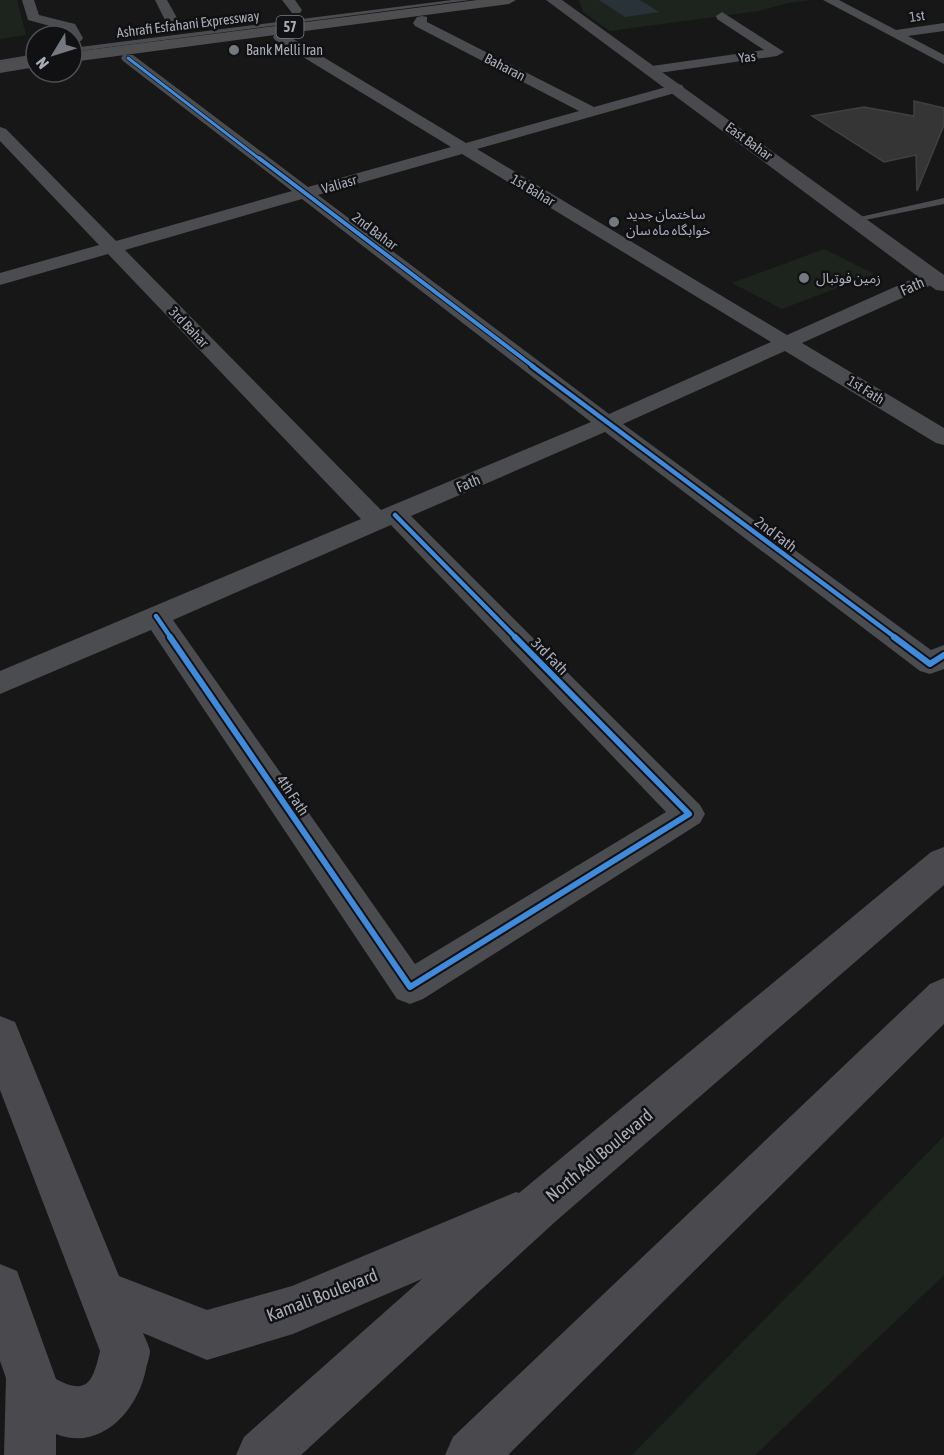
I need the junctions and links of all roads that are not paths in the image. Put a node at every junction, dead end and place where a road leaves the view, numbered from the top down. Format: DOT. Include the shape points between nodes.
graph roads {
  1 [pos="28,0"];
  2 [pos="160,0"];
  3 [pos="375,0"];
  4 [pos="414,0"];
  5 [pos="467,0"];
  6 [pos="509,0"];
  7 [pos="553,0"];
  8 [pos="829,0"];
  9 [pos="292,5"];
  10 [pos="722,16"];
  11 [pos="422,20"];
  12 [pos="59,24"];
  13 [pos="174,25"];
  14 [pos="944,27"];
  15 [pos="894,34"];
  16 [pos="280,38"];
  17 [pos="84,41"];
  18 [pos="84,42"];
  19 [pos="84,42"];
  20 [pos="24,46"];
  21 [pos="0,49"];
  22 [pos="24,51"];
  23 [pos="0,54"];
  24 [pos="84,55"];
  25 [pos="24,58"];
  26 [pos="128,58"];
  27 [pos="944,60"];
  28 [pos="0,62"];
  29 [pos="24,64"];
  30 [pos="0,68"];
  31 [pos="652,70"];
  32 [pos="677,88"];
  33 [pos="592,112"];
  34 [pos="0,132"];
  35 [pos="464,148"];
  36 [pos="306,193"];
  37 [pos="944,201"];
  38 [pos="855,219"];
  39 [pos="112,248"];
  40 [pos="0,279"];
  41 [pos="939,281"];
  42 [pos="787,342"];
  43 [pos="607,423"];
  44 [pos="944,438"];
  45 [pos="386,518"];
  46 [pos="156,616"];
  47 [pos="937,659"];
  48 [pos="0,683"];
  49 [pos="944,863"];
  50 [pos="410,987"];
  51 [pos="944,997"];
  52 [pos="0,1036"];
  53 [pos="540,1205"];
  54 [pos="0,1288"];
  55 [pos="102,1293"];
  56 [pos="34,1387"];
  57 [pos="30,1455"];
  58 [pos="262,1455"];
  59 [pos="471,1455"];
  1 -- 12 [label="street" via="33,17"];
  2 -- 13 [label="street"];
  3 -- 9 [label="highway, Ashrafi Esfahani Expressway / 57"];
  4 -- 18 [label="lane"];
  5 -- 19 [label="lane"];
  6 -- 24 [label="highway, Ashrafi Esfahani Expressway / 57"];
  7 -- 31 [label="street, East Bahar"];
  8 -- 15 [label="street"];
  9 -- 13 [label="highway, Ashrafi Esfahani Expressway / 57"];
  10 -- 31 [label="street, Yas" via="777,52"];
  11 -- 33 [label="street, Baharan" via="420,23"];
  13 -- 17 [label="highway, Ashrafi Esfahani Expressway / 57"];
  14 -- 15 [label="street, 1st"];
  15 -- 27 [label="street"];
  16 -- 35 [label="street, 1st Bahar"];
  20 -- 21 [label="highway"];
  22 -- 23 [label="lane"];
  25 -- 28 [label="lane"];
  26 -- 36 [label="street, 2nd Bahar"];
  29 -- 30 [label="highway"];
  31 -- 32 [label="street, East Bahar"];
  32 -- 33 [label="street, Valiasr"];
  32 -- 38 [label="street, East Bahar"];
  33 -- 35 [label="street, Valiasr"];
  34 -- 39 [label="street, 3rd Bahar"];
  35 -- 36 [label="street, Valiasr"];
  35 -- 42 [label="street, 1st Bahar"];
  36 -- 39 [label="street, Valiasr"];
  36 -- 43 [label="street, 2nd Bahar"];
  37 -- 38 [label="lane"];
  38 -- 41 [label="street, East Bahar"];
  39 -- 40 [label="street, Valiasr"];
  39 -- 45 [label="street, 3rd Bahar"];
  41 -- 42 [label="street, Fath"];
  42 -- 43 [label="street, Fath"];
  42 -- 44 [label="street, 1st Fath"];
  43 -- 45 [label="street, Fath"];
  43 -- 47 [label="street, 2nd Fath"];
  45 -- 46 [label="street, Fath"];
  45 -- 50 [label="street, 3rd Fath" via="689,814"];
  46 -- 48 [label="street, Fath"];
  46 -- 50 [label="street, 4th Fath"];
  49 -- 53 [label="street, North Adl Boulevard"];
  51 -- 59 [label="street"];
  52 -- 55 [label="street"];
  53 -- 55 [label="street, Kamali Boulevard" via="293,1310 207,1335"];
  53 -- 58 [label="street, North Adl Boulevard"];
  54 -- 56 [label="street"];
  55 -- 56 [label="street" via="125,1351 118,1383 102,1403 85,1413 68,1413"];
  56 -- 57 [label="street"];
}
